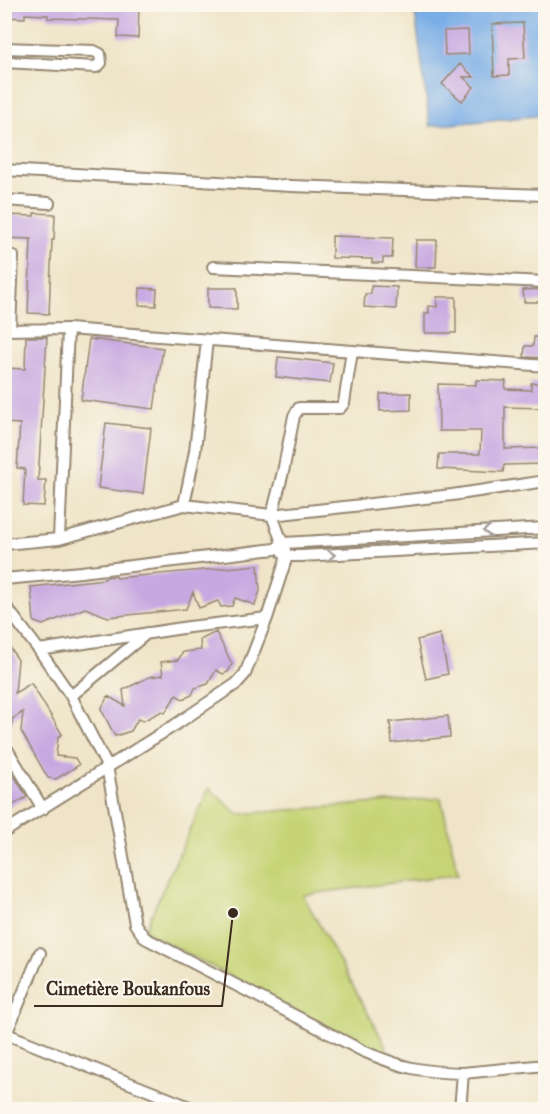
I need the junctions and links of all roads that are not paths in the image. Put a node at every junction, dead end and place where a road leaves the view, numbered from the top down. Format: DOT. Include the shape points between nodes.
graph roads {
  1 [pos="4,48"];
  2 [pos="4,62"];
  3 [pos="4,170"];
  4 [pos="546,195"];
  5 [pos="4,200"];
  6 [pos="49,203"];
  7 [pos="13,256"];
  8 [pos="213,267"];
  9 [pos="546,282"];
  10 [pos="7,329"];
  11 [pos="68,329"];
  12 [pos="207,340"];
  13 [pos="352,351"];
  14 [pos="546,366"];
  15 [pos="546,481"];
  16 [pos="184,505"];
  17 [pos="272,514"];
  18 [pos="546,528"];
  19 [pos="58,539"];
  20 [pos="546,543"];
  21 [pos="4,544"];
  22 [pos="279,546"];
  23 [pos="287,556"];
  24 [pos="4,579"];
  25 [pos="4,604"];
  26 [pos="267,618"];
  27 [pos="147,633"];
  28 [pos="39,650"];
  29 [pos="71,696"];
  30 [pos="6,749"];
  31 [pos="107,766"];
  32 [pos="43,809"];
  33 [pos="4,832"];
  34 [pos="40,953"];
  35 [pos="5,1033"];
  36 [pos="546,1065"];
  37 [pos="463,1073"];
  38 [pos="197,1110"];
  39 [pos="460,1110"];
  1 -- 2 [label="street" via="94,51 100,54 101,63 96,67"];
  3 -- 4 [label="street"];
  5 -- 6 [label="street"];
  7 -- 10 [label="street"];
  8 -- 9 [label="street"];
  10 -- 11 [label="street"];
  11 -- 12 [label="street"];
  11 -- 19 [label="street"];
  12 -- 13 [label="street"];
  12 -- 16 [label="street" via="195,451"];
  13 -- 14 [label="street"];
  13 -- 17 [label="street" via="340,408 296,411"];
  15 -- 17 [label="street"];
  16 -- 17 [label="street"];
  16 -- 19 [label="street"];
  17 -- 22 [label="street"];
  18 -- 22 [label="street, one-way"];
  19 -- 21 [label="street"];
  23 -- 20 [label="street, one-way"];
  22 -- 23 [label="street"];
  22 -- 24 [label="street"];
  23 -- 26 [label="street"];
  25 -- 28 [label="street"];
  26 -- 27 [label="street"];
  26 -- 31 [label="street" via="245,674 236,684"];
  27 -- 28 [label="street"];
  27 -- 29 [label="street"];
  28 -- 29 [label="street"];
  29 -- 31 [label="street"];
  30 -- 32 [label="street"];
  31 -- 32 [label="street"];
  31 -- 37 [label="street" via="135,924 145,938 363,1051 396,1065 428,1072"];
  32 -- 33 [label="street"];
  34 -- 35 [label="street"];
  35 -- 38 [label="street"];
  36 -- 37 [label="street"];
  37 -- 39 [label="street"];
}
